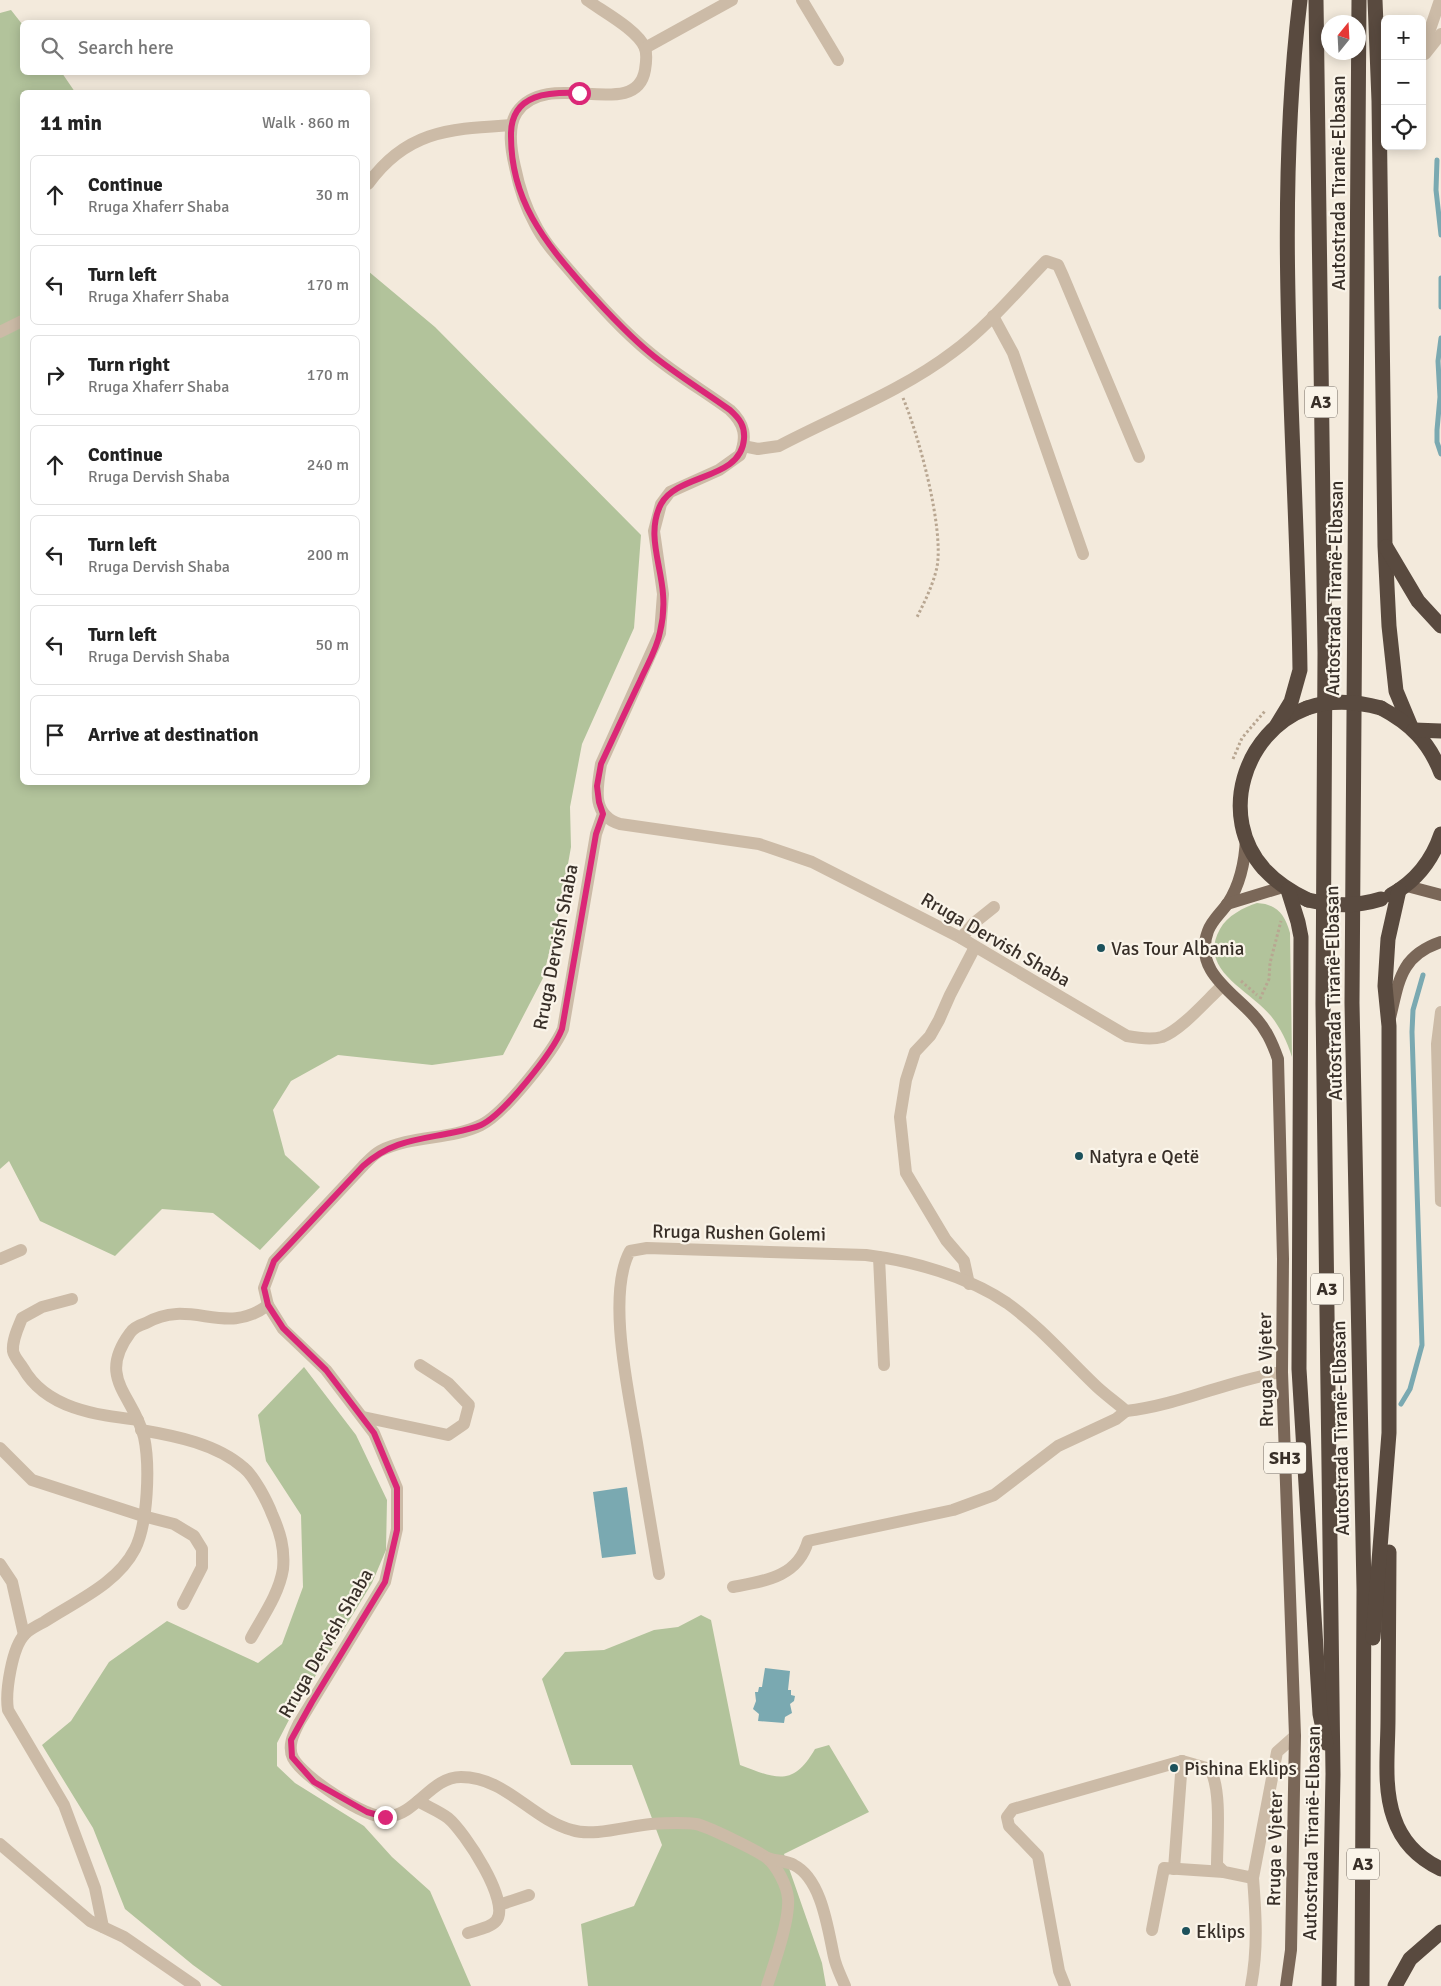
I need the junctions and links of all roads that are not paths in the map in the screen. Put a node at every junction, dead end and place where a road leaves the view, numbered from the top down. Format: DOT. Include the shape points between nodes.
graph roads {
  1 [pos="587,0"];
  2 [pos="732,0"];
  3 [pos="802,0"];
  4 [pos="1300,0"];
  5 [pos="1316,0"];
  6 [pos="1359,0"];
  7 [pos="1375,0"];
  8 [pos="1440,0"];
  9 [pos="1441,34"];
  10 [pos="1426,41"];
  11 [pos="645,48"];
  12 [pos="1426,53"];
  13 [pos="838,60"];
  14 [pos="512,125"];
  15 [pos="1386,150"];
  16 [pos="1378,172"];
  17 [pos="370,182"];
  18 [pos="993,316"];
  19 [pos="20,321"];
  20 [pos="0,332"];
  21 [pos="743,446"];
  22 [pos="1139,457"];
  23 [pos="1385,546"];
  24 [pos="1083,554"];
  25 [pos="1441,626"];
  26 [pos="1277,725"];
  27 [pos="1413,728"];
  28 [pos="1441,731"];
  29 [pos="1441,774"];
  30 [pos="603,814"];
  31 [pos="1441,834"];
  32 [pos="1246,836"];
  33 [pos="1285,888"];
  34 [pos="1403,888"];
  35 [pos="1441,895"];
  36 [pos="1227,904"];
  37 [pos="994,907"];
  38 [pos="960,938"];
  39 [pos="1441,942"];
  40 [pos="975,947"];
  41 [pos="1221,987"];
  42 [pos="1441,1012"];
  43 [pos="1389,1026"];
  44 [pos="1441,1200"];
  45 [pos="21,1250"];
  46 [pos="879,1257"];
  47 [pos="0,1259"];
  48 [pos="969,1284"];
  49 [pos="72,1299"];
  50 [pos="268,1305"];
  51 [pos="884,1365"];
  52 [pos="420,1366"];
  53 [pos="1282,1372"];
  54 [pos="1126,1411"];
  55 [pos="363,1417"];
  56 [pos="140,1425"];
  57 [pos="1390,1432"];
  58 [pos="0,1448"];
  59 [pos="143,1516"];
  60 [pos="0,1564"];
  61 [pos="659,1574"];
  62 [pos="733,1587"];
  63 [pos="182,1604"];
  64 [pos="24,1635"];
  65 [pos="251,1638"];
  66 [pos="3,1694"];
  67 [pos="1294,1736"];
  68 [pos="1365,1741"];
  69 [pos="1182,1761"];
  70 [pos="1333,1774"];
  71 [pos="418,1801"];
  72 [pos="0,1844"];
  73 [pos="768,1858"];
  74 [pos="1174,1869"];
  75 [pos="1441,1869"];
  76 [pos="1224,1872"];
  77 [pos="1253,1878"];
  78 [pos="529,1895"];
  79 [pos="499,1905"];
  80 [pos="103,1927"];
  81 [pos="1152,1930"];
  82 [pos="1441,1932"];
  83 [pos="468,1933"];
  84 [pos="195,1986"];
  85 [pos="767,1986"];
  86 [pos="845,1986"];
  87 [pos="1065,1986"];
  88 [pos="1251,1986"];
  89 [pos="1286,1986"];
  90 [pos="1329,1986"];
  91 [pos="1362,1986"];
  92 [pos="1395,1986"];
  1 -- 11 [label="street" via="635,34"];
  2 -- 11 [label="street"];
  3 -- 13 [label="street"];
  4 -- 26 [label="highway" via="1290,111 1287,233 1300,670 1291,702"];
  5 -- 70 [label="highway, Autostrada Tiranë-Elbasan / A3" via="1325,653 1323,1004"];
  6 -- 68 [label="highway, Autostrada Tiranë-Elbasan / A3" via="1352,1003"];
  7 -- 16 [label="highway"];
  8 -- 10 [label="street"];
  9 -- 12 [label="street"];
  11 -- 14 [label="street" via="644,74 639,85 629,93 550,92 530,98 517,112"];
  14 -- 17 [label="street" via="447,130 422,138 390,158"];
  14 -- 21 [label="street" via="511,151 526,206 552,251 649,353 740,420 744,432"];
  15 -- 16 [label="street"];
  16 -- 23 [label="highway"];
  18 -- 21 [label="street" via="952,352 898,386 779,446 758,449"];
  18 -- 22 [label="street" via="1046,261 1058,265"];
  18 -- 24 [label="street" via="1013,353"];
  19 -- 20 [label="street"];
  21 -- 30 [label="street" via="740,455 730,464 670,492 661,504 654,531 663,594 660,633 601,764 597,786"];
  23 -- 25 [label="highway" via="1418,601"];
  23 -- 27 [label="highway" via="1393,677"];
  26 -- 27 [label="highway, bridge" via="1307,708 1338,701 1360,702 1381,708"];
  26 -- 32 [label="highway" via="1250,759 1243,780 1240,802"];
  27 -- 28 [label="highway"];
  27 -- 29 [label="highway" via="1434,755"];
  30 -- 38 [label="street, Rruga Dervish Shaba" via="620,824 774,847 812,862"];
  30 -- 50 [label="street, Rruga Dervish Shaba" via="596,834 562,1029 550,1053 494,1116 481,1125 399,1144 379,1152 363,1166 274,1261 264,1288"];
  31 -- 34 [label="highway" via="1427,864"];
  32 -- 33 [label="highway" via="1263,868"];
  32 -- 36 [label="main road, Rruga e Vjeter / SH3" via="1242,870"];
  33 -- 34 [label="highway, bridge" via="1308,900 1335,906 1362,905"];
  33 -- 36 [label="main road"];
  33 -- 70 [label="highway" via="1301,937 1299,1369 1320,1714"];
  34 -- 35 [label="main road"];
  34 -- 43 [label="highway" via="1388,940 1385,986"];
  36 -- 41 [label="main road, Rruga e Vjeter / SH3" via="1208,931 1205,944 1208,966"];
  37 -- 38 [label="street"];
  38 -- 40 [label="street, Rruga Dervish Shaba"];
  39 -- 43 [label="main road" via="1428,946 1412,958 1401,972"];
  40 -- 41 [label="street, Rruga Dervish Shaba" via="1127,1036 1162,1037 1177,1028"];
  40 -- 48 [label="street" via="930,1036 915,1052 900,1117 906,1173 946,1240 964,1260"];
  41 -- 53 [label="main road, Rruga e Vjeter / SH3" via="1253,1015 1270,1036 1278,1059"];
  42 -- 44 [label="street" via="1436,1044"];
  43 -- 57 [label="highway"];
  45 -- 47 [label="street"];
  46 -- 48 [label="street, Rruga Rushen Golemi" via="918,1266"];
  46 -- 51 [label="street"];
  46 -- 61 [label="street, Rruga Rushen Golemi" via="647,1248 630,1251 620,1279 622,1351"];
  48 -- 54 [label="street, Rruga Rushen Golemi" via="1006,1303 1037,1328 1095,1386"];
  49 -- 56 [label="street" via="42,1307 22,1318 14,1337 13,1352 28,1378 56,1400 94,1414"];
  50 -- 55 [label="street, Rruga Dervish Shaba" via="283,1328 326,1370"];
  50 -- 56 [label="street" via="256,1314 228,1320 186,1312 167,1314 131,1331 116,1360 116,1376"];
  52 -- 55 [label="street" via="448,1383 469,1405 464,1424 448,1435"];
  53 -- 54 [label="street" via="1167,1405"];
  53 -- 67 [label="main road, Rruga e Vjeter / SH3"];
  54 -- 62 [label="street" via="1116,1419 1058,1446 994,1495 953,1510 808,1541 804,1556 774,1580"];
  55 -- 71 [label="street, Rruga Dervish Shaba" via="374,1433 397,1488 399,1516 394,1548 385,1582 299,1722 291,1740 292,1757 314,1782 367,1812 385,1817 402,1814"];
  56 -- 59 [label="street" via="146,1465"];
  56 -- 65 [label="street" via="221,1452 246,1469 268,1504 283,1540 282,1569 276,1592"];
  57 -- 68 [label="highway"];
  57 -- 75 [label="highway" via="1390,1801 1394,1819 1408,1846 1422,1859"];
  58 -- 59 [label="street" via="32,1480"];
  59 -- 63 [label="street" via="174,1524 194,1536 202,1549 202,1568"];
  59 -- 64 [label="street" via="135,1549 120,1570 101,1586"];
  60 -- 64 [label="street" via="12,1582"];
  64 -- 66 [label="street"];
  66 -- 80 [label="street" via="8,1710 64,1805 95,1888"];
  67 -- 77 [label="street" via="1277,1752"];
  67 -- 89 [label="main road, Rruga e Vjeter / SH3" via="1291,1950"];
  68 -- 91 [label="highway, Autostrada Tiranë-Elbasan / A3"];
  69 -- 74 [label="street"];
  69 -- 76 [label="street" via="1210,1769 1214,1776 1217,1866"];
  69 -- 87 [label="street" via="1013,1809 1007,1817 1009,1826 1038,1856 1059,1972"];
  70 -- 90 [label="highway, Autostrada Tiranë-Elbasan / A3"];
  71 -- 73 [label="street, Rruga Dervish Shaba" via="447,1779 482,1779 507,1791 550,1822 574,1831 651,1824 698,1824"];
  71 -- 79 [label="street" via="448,1818 463,1834 491,1880"];
  72 -- 80 [label="street" via="90,1921"];
  73 -- 85 [label="street" via="779,1873 788,1898"];
  73 -- 86 [label="street, Rruga Dervish Shaba" via="795,1865 818,1894 826,1916 834,1959"];
  74 -- 76 [label="street"];
  74 -- 81 [label="street" via="1164,1868"];
  76 -- 77 [label="street"];
  77 -- 88 [label="street" via="1257,1956"];
  78 -- 79 [label="street"];
  79 -- 83 [label="street" via="497,1921"];
  80 -- 84 [label="street" via="124,1937"];
  82 -- 92 [label="highway" via="1410,1959"];
}
